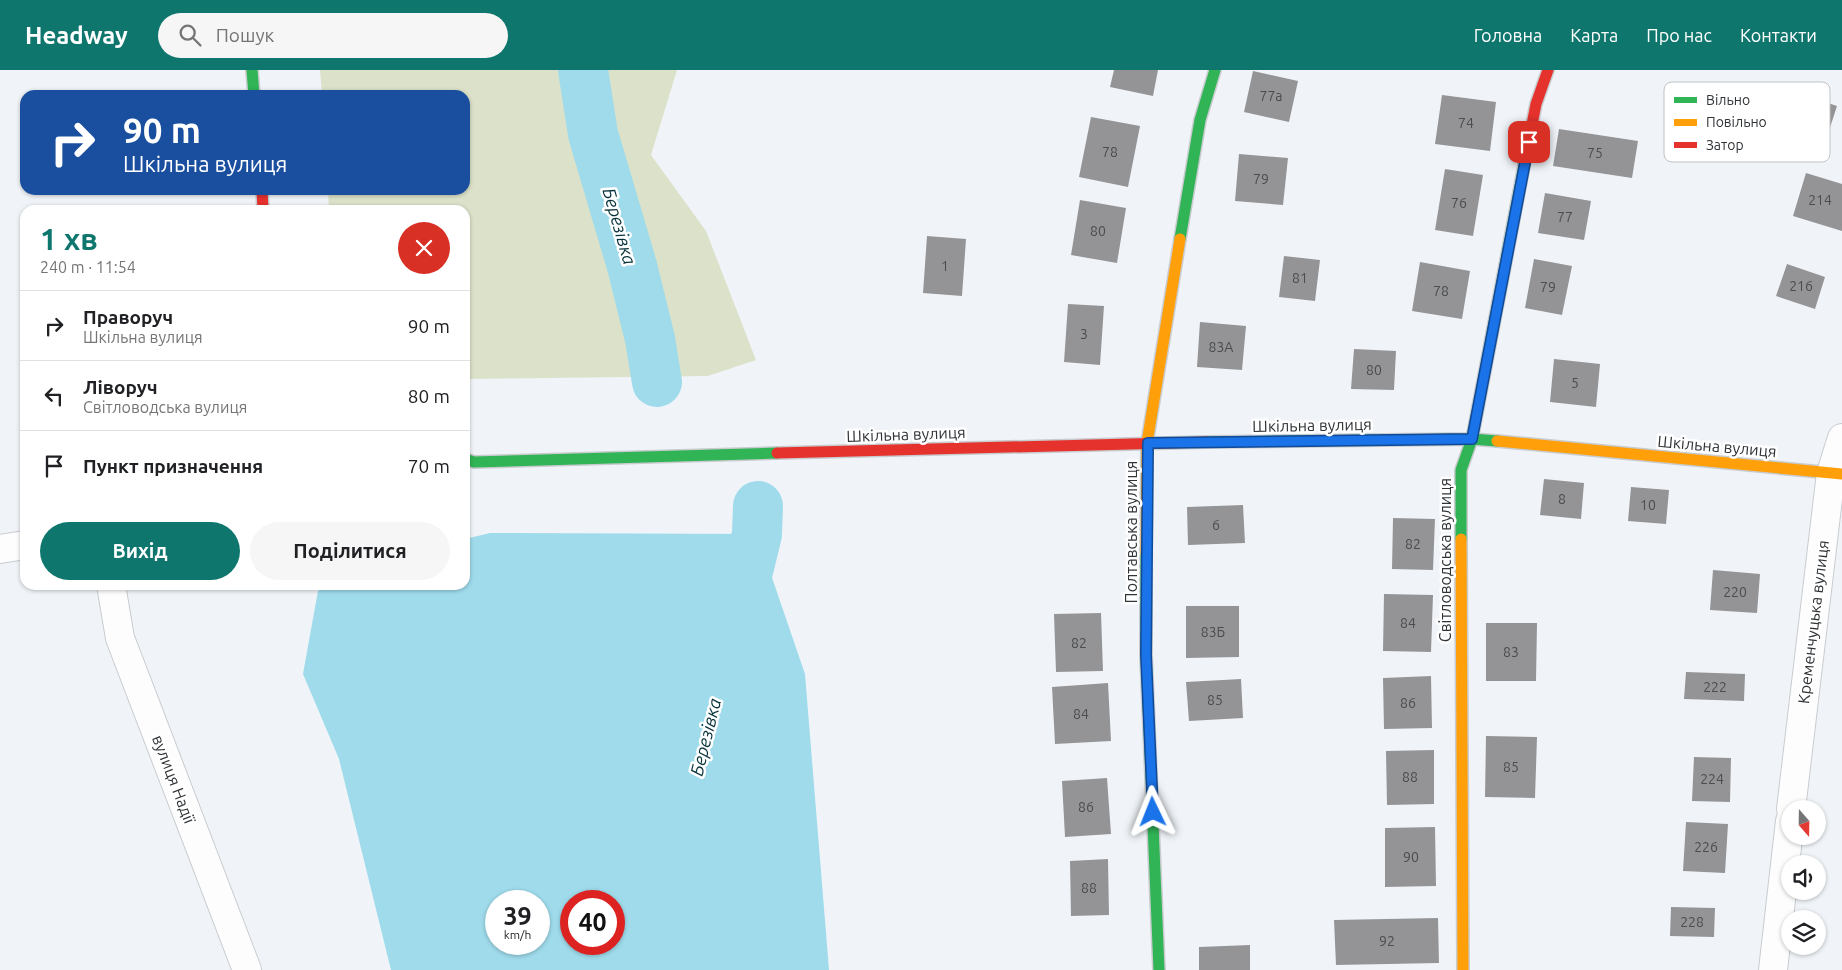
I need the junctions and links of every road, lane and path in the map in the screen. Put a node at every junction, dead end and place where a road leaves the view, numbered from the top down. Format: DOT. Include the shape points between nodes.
graph roads {
  1 [pos="252,70"];
  2 [pos="1216,70"];
  3 [pos="1548,70"];
  4 [pos="254,90"];
  5 [pos="1842,438"];
  6 [pos="1472,439"];
  7 [pos="1148,443"];
  8 [pos="470,462"];
  9 [pos="1836,474"];
  10 [pos="20,546"];
  11 [pos="0,549"];
  12 [pos="112,590"];
  13 [pos="1793,800"];
  14 [pos="1787,845"];
  15 [pos="247,970"];
  16 [pos="1159,970"];
  17 [pos="1463,970"];
  18 [pos="1773,970"];
  1 -- 4 [label="street"];
  2 -- 7 [label="street, Полтавська вулиця" via="1200,120"];
  3 -- 6 [label="street, Світловодська вулиця" via="1536,104"];
  5 -- 9 [label="street, Кременчуцька вулиця"];
  6 -- 7 [label="street, Шкільна вулиця"];
  6 -- 9 [label="street, Шкільна вулиця"];
  6 -- 17 [label="street, Світловодська вулиця" via="1461,470"];
  7 -- 8 [label="street, Шкільна вулиця"];
  7 -- 16 [label="street, Полтавська вулиця" via="1146,655"];
  9 -- 13 [label="street, Кременчуцька вулиця"];
  10 -- 11 [label="street"];
  12 -- 15 [label="street, вулиця Надії" via="120,638"];
  14 -- 18 [label="street"];
}
